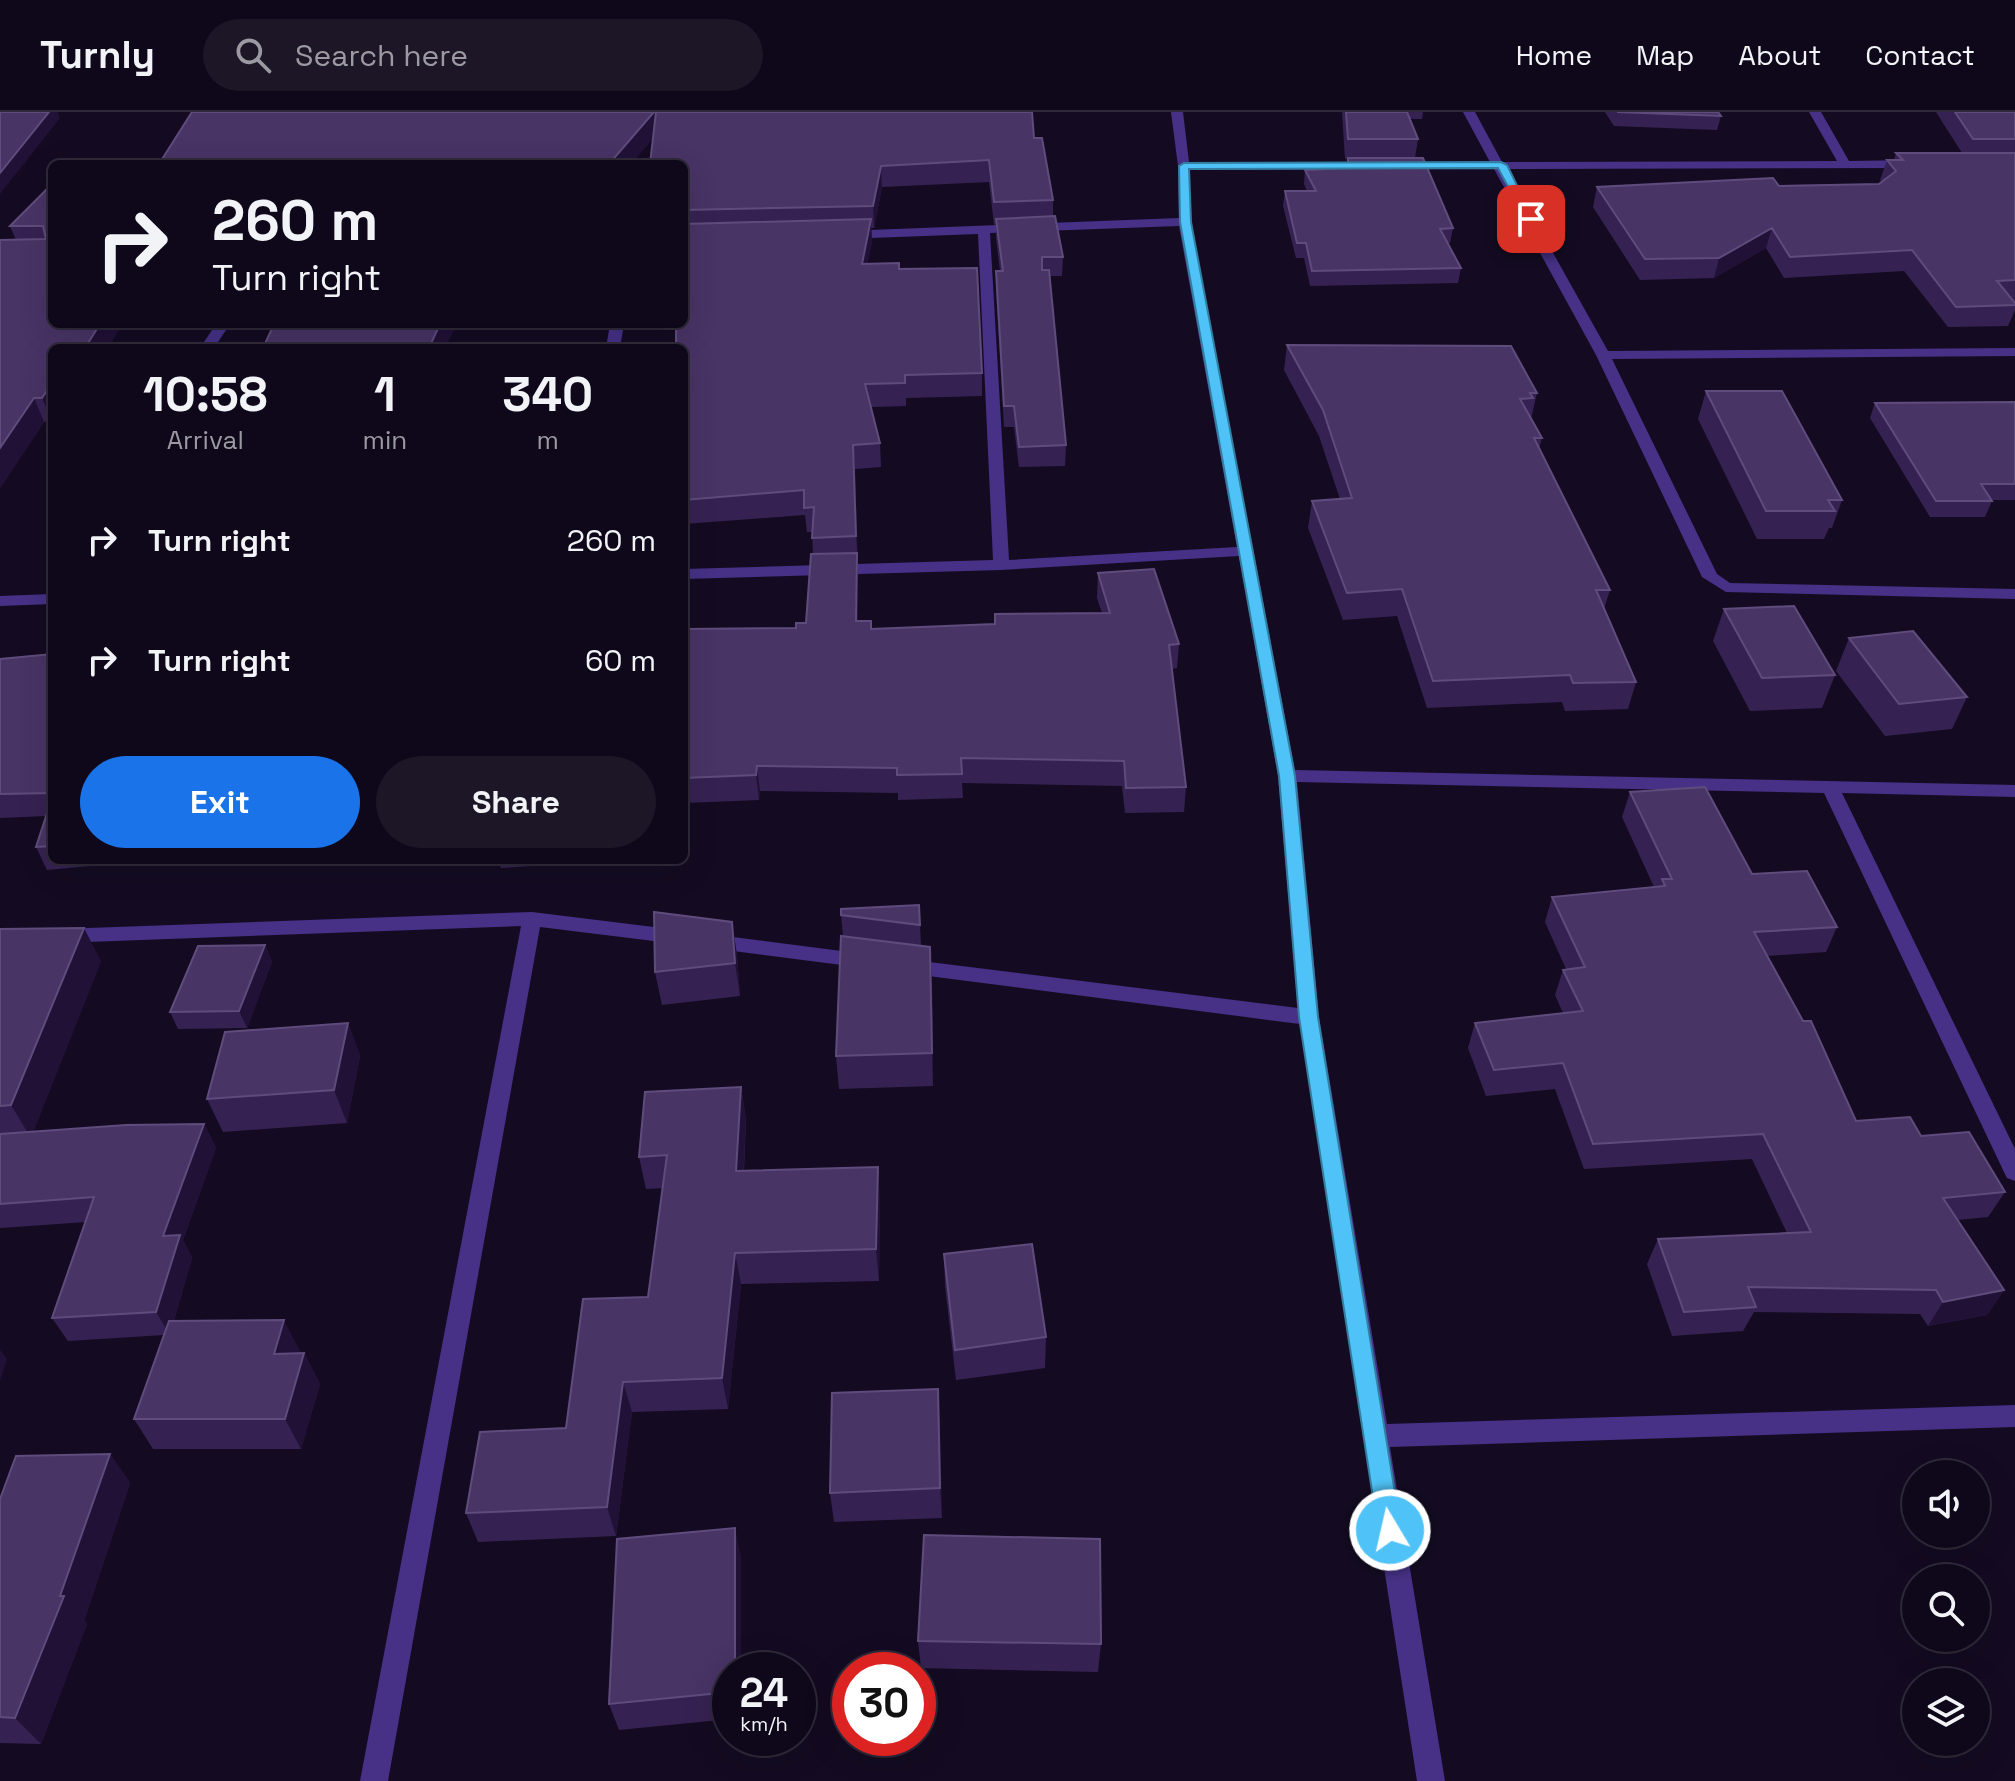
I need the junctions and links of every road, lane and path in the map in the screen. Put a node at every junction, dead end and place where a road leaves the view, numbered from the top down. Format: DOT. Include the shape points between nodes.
graph roads {
  1 [pos="1177,112"];
  2 [pos="1469,112"];
  3 [pos="1815,112"];
  4 [pos="1845,164"];
  5 [pos="1922,164"];
  6 [pos="1501,165"];
  7 [pos="1184,166"];
  8 [pos="1185,222"];
  9 [pos="984,232"];
  10 [pos="826,236"];
  11 [pos="2015,352"];
  12 [pos="1603,355"];
  13 [pos="1246,551"];
  14 [pos="1001,565"];
  15 [pos="688,574"];
  16 [pos="2015,594"];
  17 [pos="48,597"];
  18 [pos="0,601"];
  19 [pos="1287,776"];
  20 [pos="1831,789"];
  21 [pos="2015,791"];
  22 [pos="532,919"];
  23 [pos="47,936"];
  24 [pos="1309,1017"];
  25 [pos="2015,1172"];
  26 [pos="2015,1416"];
  27 [pos="1374,1436"];
  28 [pos="374,1781"];
  29 [pos="1431,1781"];
  1 -- 7 [label="street"];
  2 -- 6 [label="street"];
  3 -- 4 [label="street"];
  4 -- 5 [label="street"];
  4 -- 6 [label="street"];
  6 -- 7 [label="street"];
  6 -- 12 [label="street"];
  7 -- 8 [label="street"];
  8 -- 9 [label="street"];
  8 -- 13 [label="street"];
  9 -- 10 [label="street"];
  9 -- 14 [label="street"];
  11 -- 12 [label="street"];
  12 -- 16 [label="street" via="1710,577 1726,587"];
  13 -- 14 [label="street"];
  13 -- 19 [label="street"];
  14 -- 15 [label="street"];
  17 -- 18 [label="street"];
  19 -- 20 [label="street"];
  19 -- 24 [label="street"];
  20 -- 21 [label="street"];
  20 -- 25 [label="street"];
  22 -- 23 [label="street"];
  22 -- 24 [label="street"];
  22 -- 28 [label="street"];
  24 -- 27 [label="street"];
  26 -- 27 [label="street"];
  27 -- 29 [label="street"];
}
